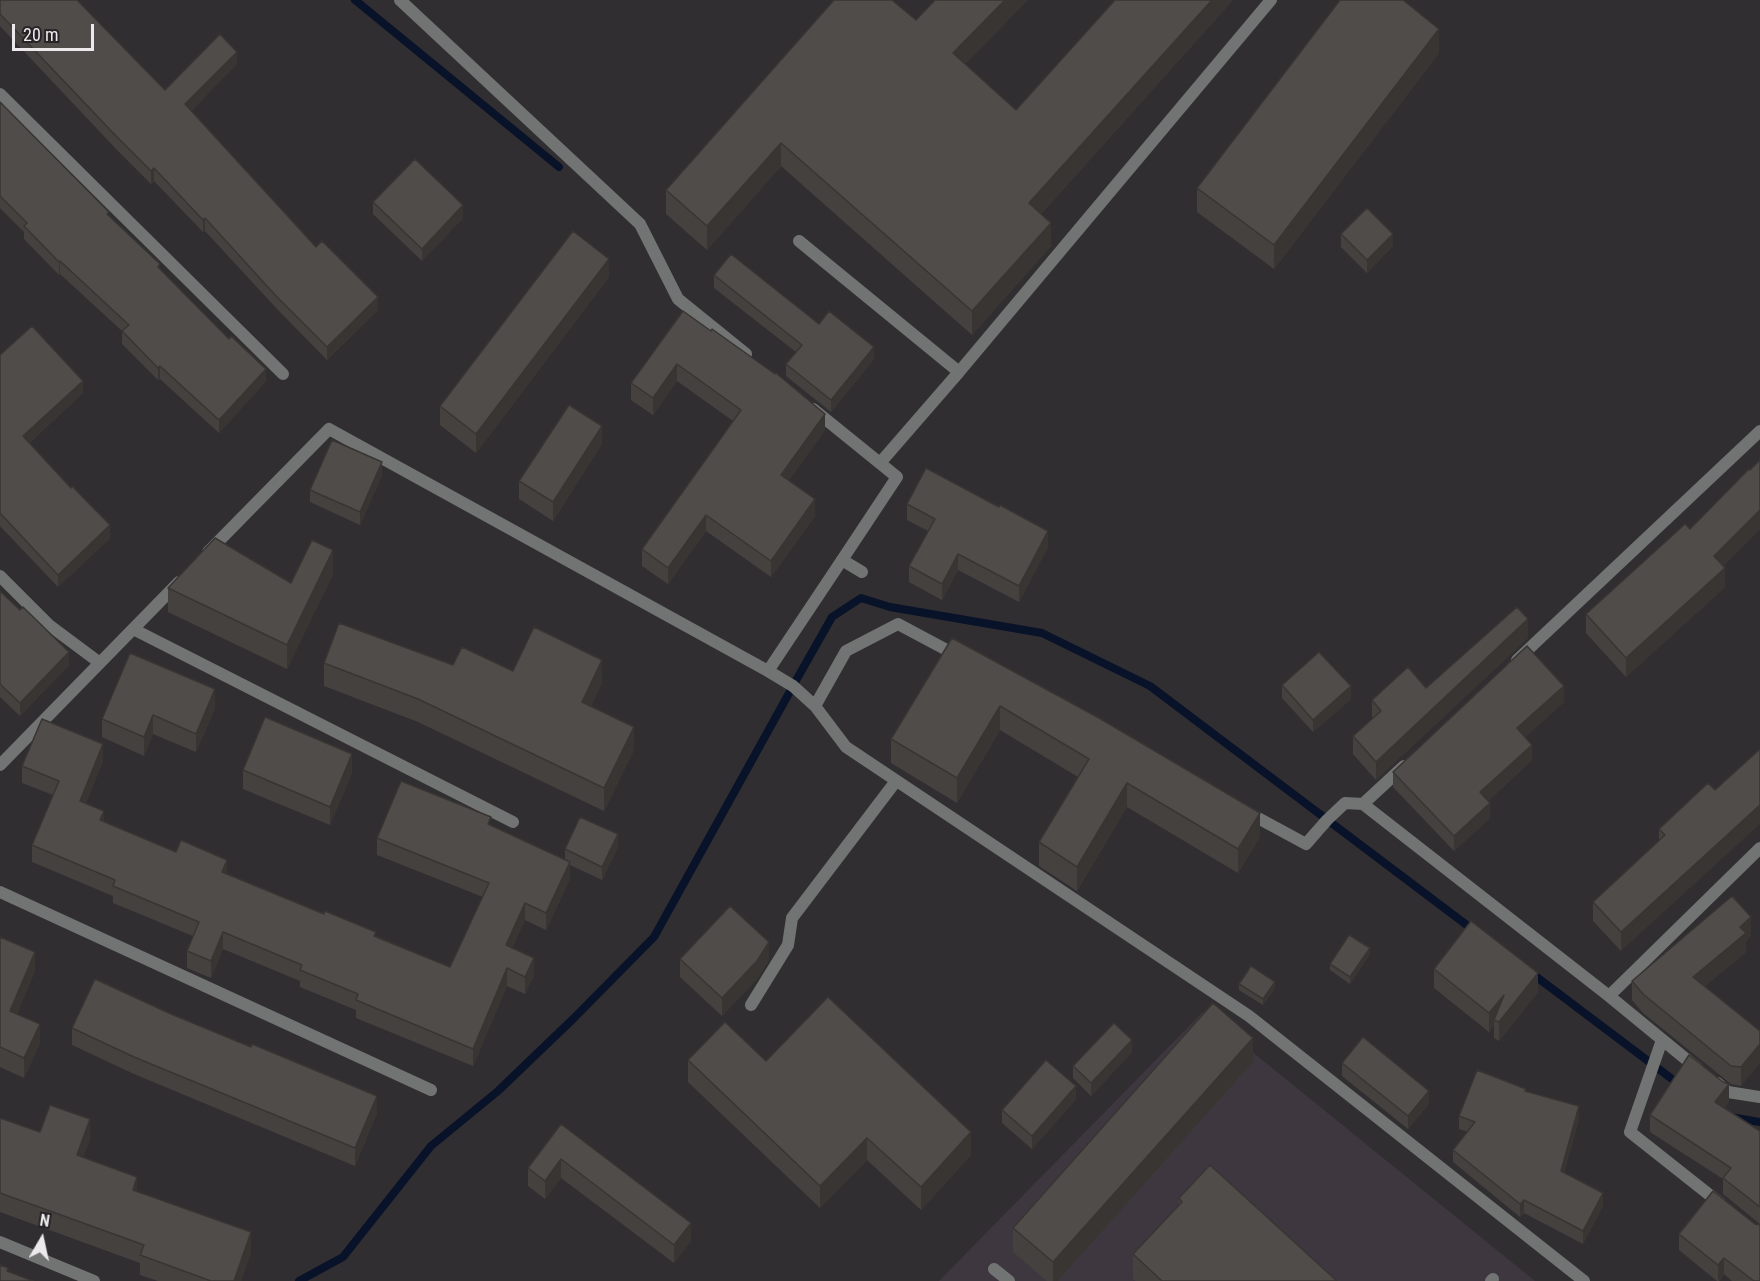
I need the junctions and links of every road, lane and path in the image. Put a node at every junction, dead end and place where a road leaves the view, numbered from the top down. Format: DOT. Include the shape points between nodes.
graph roads {
  1 [pos="400,0"];
  2 [pos="1271,0"];
  3 [pos="0,94"];
  4 [pos="799,241"];
  5 [pos="751,359"];
  6 [pos="959,372"];
  7 [pos="283,374"];
  8 [pos="806,403"];
  9 [pos="1760,431"];
  10 [pos="880,463"];
  11 [pos="842,560"];
  12 [pos="862,572"];
  13 [pos="0,576"];
  14 [pos="133,629"];
  15 [pos="100,663"];
  16 [pos="971,663"];
  17 [pos="1510,667"];
  18 [pos="768,671"];
  19 [pos="815,706"];
  20 [pos="1415,756"];
  21 [pos="0,765"];
  22 [pos="896,781"];
  23 [pos="1233,804"];
  24 [pos="1363,804"];
  25 [pos="513,822"];
  26 [pos="1760,848"];
  27 [pos="0,892"];
  28 [pos="1609,996"];
  29 [pos="751,1005"];
  30 [pos="1662,1040"];
  31 [pos="431,1090"];
  32 [pos="1760,1097"];
  33 [pos="1732,1212"];
  34 [pos="0,1242"];
  35 [pos="994,1269"];
  36 [pos="94,1281"];
  37 [pos="1009,1281"];
  38 [pos="1584,1281"];
  1 -- 5 [label="street" via="640,224 678,299"];
  2 -- 6 [label="street"];
  3 -- 7 [label="street"];
  4 -- 6 [label="street"];
  6 -- 10 [label="street"];
  8 -- 10 [label="street"];
  9 -- 17 [label="street"];
  10 -- 11 [label="street" via="897,477"];
  11 -- 12 [label="street"];
  11 -- 18 [label="street"];
  13 -- 15 [label="street" via="50,625"];
  14 -- 15 [label="street"];
  14 -- 18 [label="street" via="329,429"];
  14 -- 25 [label="street"];
  15 -- 21 [label="street"];
  16 -- 19 [label="street" via="898,624 846,651"];
  18 -- 19 [label="street"];
  19 -- 22 [label="street" via="846,747"];
  20 -- 24 [label="street"];
  22 -- 29 [label="street" via="792,918 788,945"];
  22 -- 38 [label="street" via="1249,1016"];
  23 -- 24 [label="street" via="1306,844 1345,803"];
  24 -- 28 [label="street"];
  26 -- 28 [label="street"];
  27 -- 31 [label="street"];
  28 -- 30 [label="street"];
  30 -- 32 [label="street" via="1728,1092"];
  30 -- 33 [label="street" via="1630,1132"];
  34 -- 36 [label="street"];
  35 -- 37 [label="street"];
}
